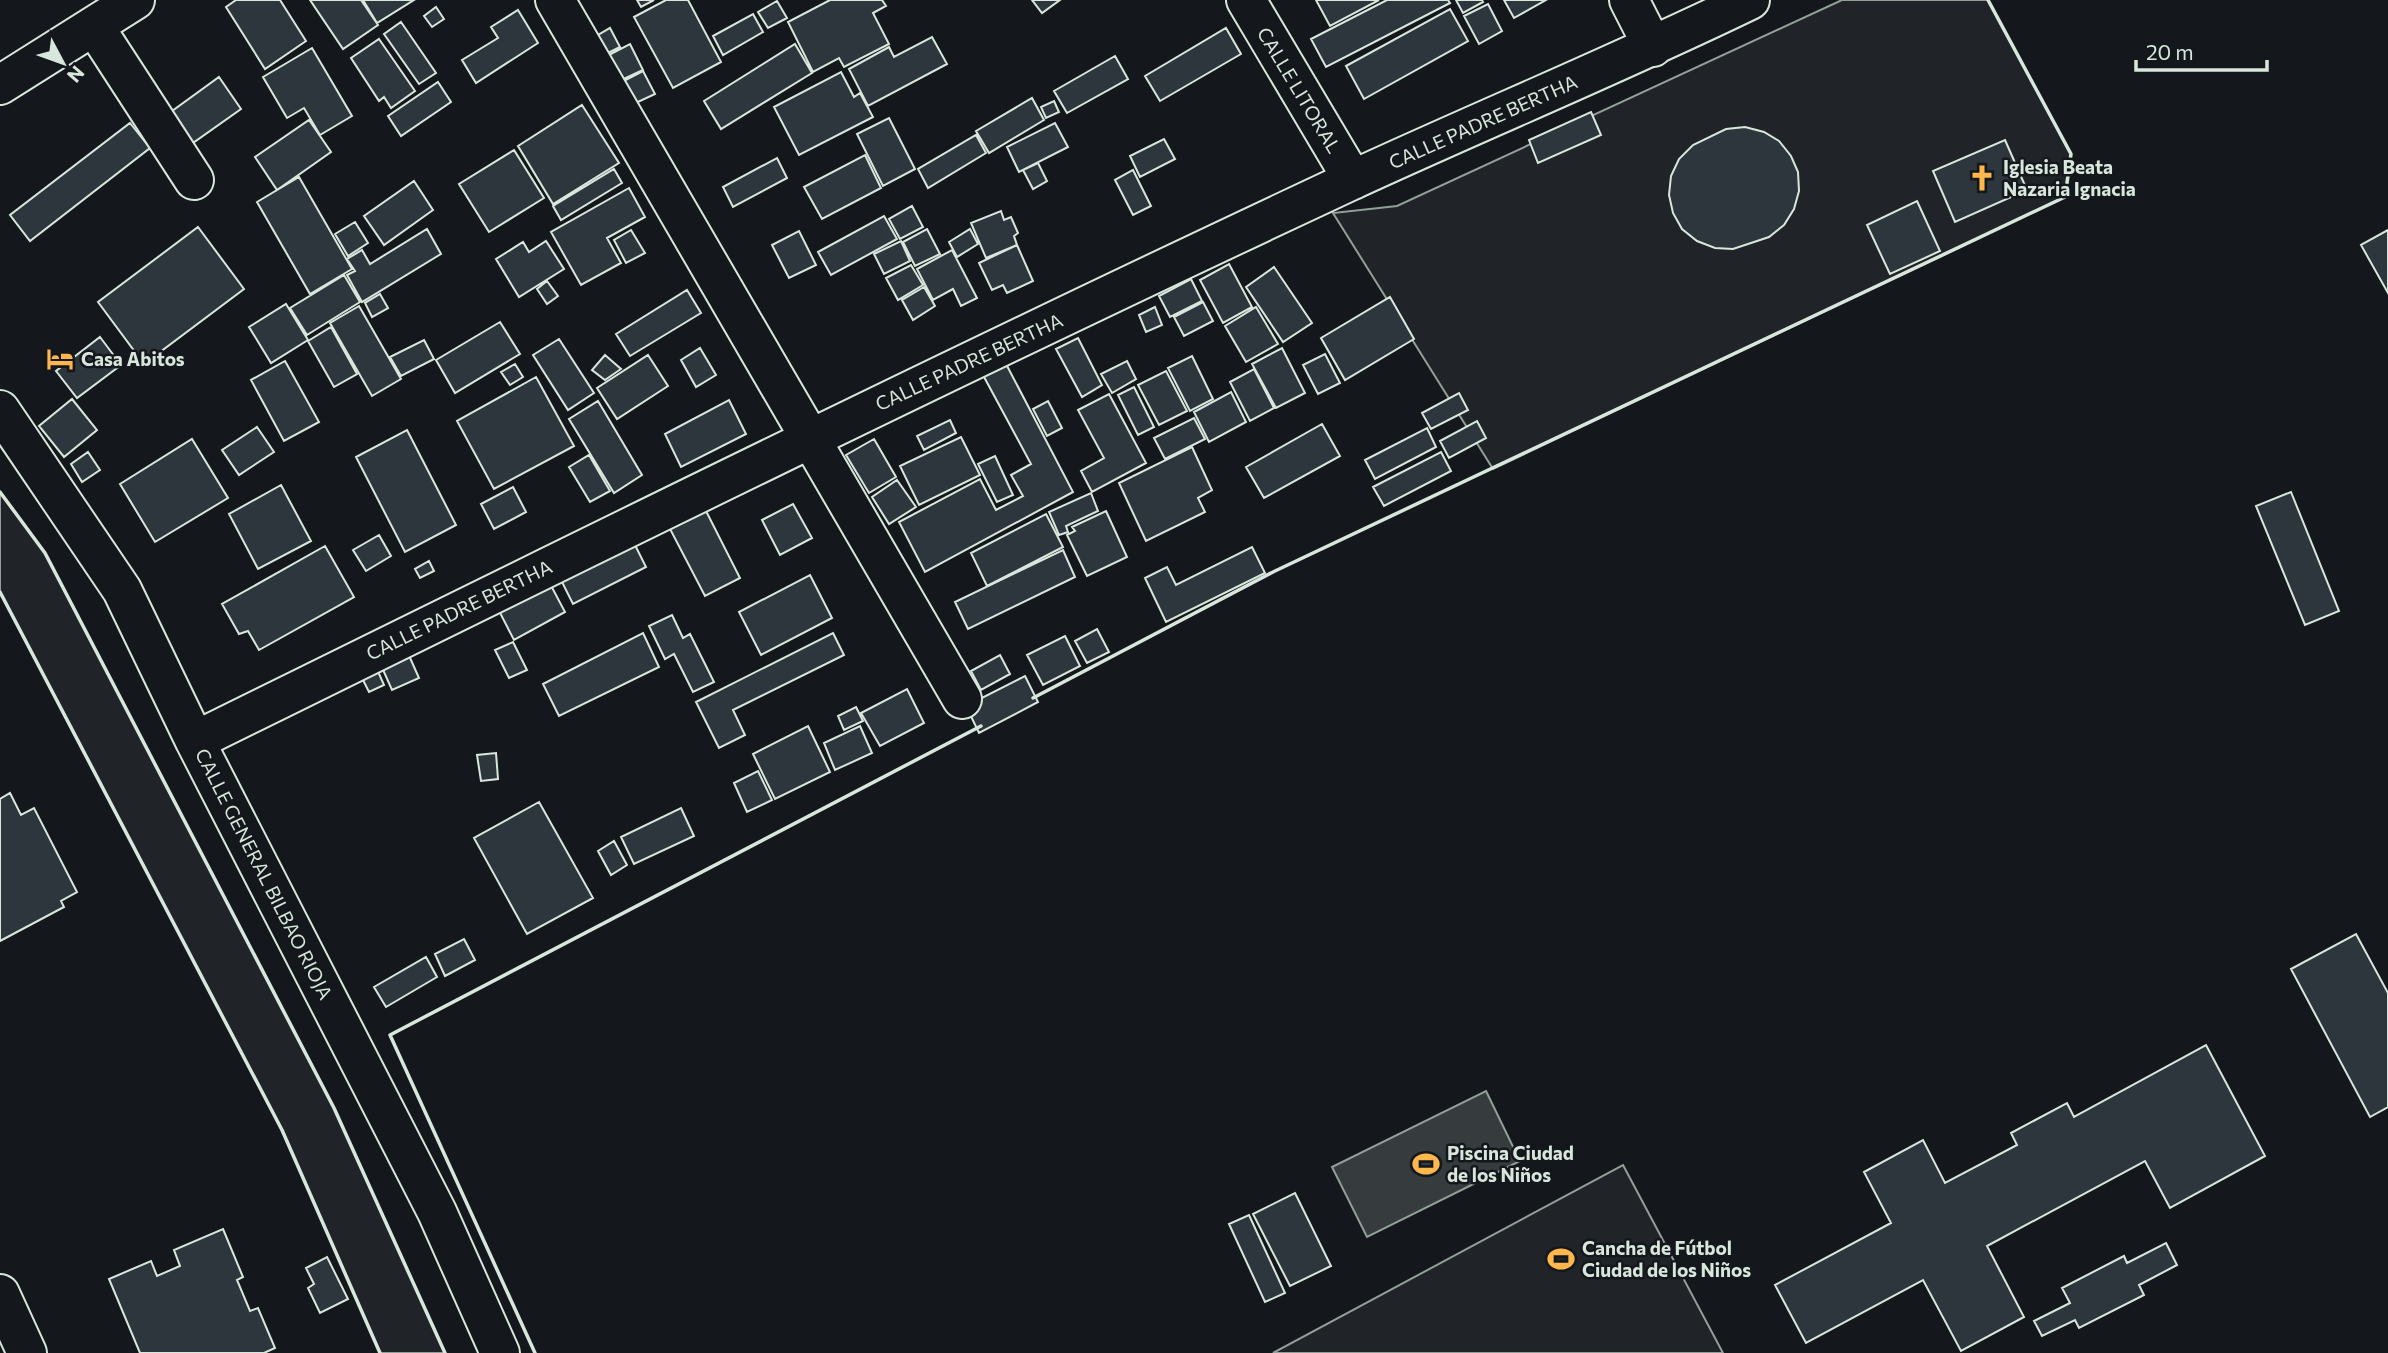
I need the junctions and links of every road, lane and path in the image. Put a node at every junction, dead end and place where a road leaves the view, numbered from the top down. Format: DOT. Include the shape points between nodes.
graph roads {
  1 [pos="135,0"];
  2 [pos="555,0"];
  3 [pos="1246,0"];
  4 [pos="1629,0"];
  5 [pos="1750,0"];
  6 [pos="94,26"];
  7 [pos="1653,47"];
  8 [pos="0,85"];
  9 [pos="194,180"];
  10 [pos="1353,180"];
  11 [pos="0,410"];
  12 [pos="809,438"];
  13 [pos="962,699"];
  14 [pos="195,741"];
  15 [pos="0,1294"];
  16 [pos="27,1353"];
  17 [pos="500,1353"];
  1 -- 6 [label="street"];
  2 -- 12 [label="street"];
  3 -- 10 [label="street, CALLE LITORAL"];
  4 -- 7 [label="street"];
  5 -- 7 [label="street, CALLE PADRE BERTHA"];
  6 -- 8 [label="street"];
  6 -- 9 [label="street"];
  7 -- 10 [label="street, CALLE PADRE BERTHA"];
  10 -- 12 [label="street, CALLE PADRE BERTHA"];
  11 -- 14 [label="street, CALLE GENERAL BILBAO RIOJA" via="122,590"];
  12 -- 13 [label="street"];
  12 -- 14 [label="street, CALLE PADRE BERTHA"];
  14 -- 17 [label="street, CALLE GENERAL BILBAO RIOJA" via="425,1187"];
  15 -- 16 [label="street"];
}
